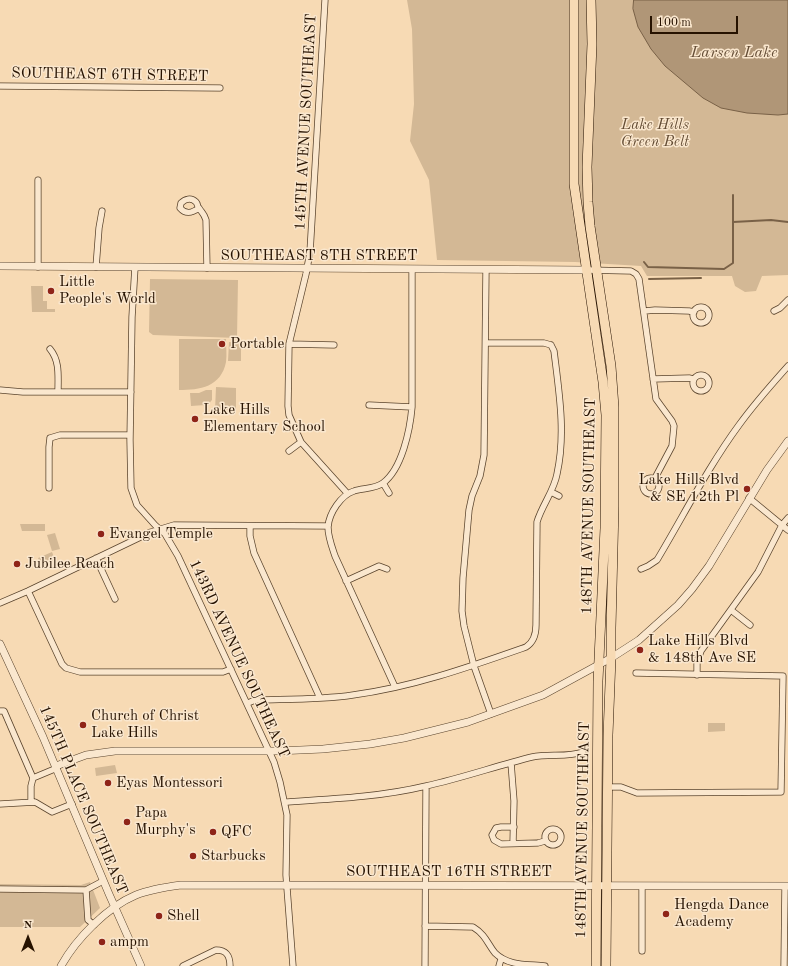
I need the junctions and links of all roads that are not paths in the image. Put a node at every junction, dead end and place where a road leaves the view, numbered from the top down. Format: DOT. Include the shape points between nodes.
graph roads {
  1 [pos="325,0"];
  2 [pos="574,0"];
  3 [pos="591,0"];
  4 [pos="575,78"];
  5 [pos="0,86"];
  6 [pos="220,88"];
  7 [pos="590,92"];
  8 [pos="38,180"];
  9 [pos="199,208"];
  10 [pos="102,211"];
  11 [pos="0,266"];
  12 [pos="38,267"];
  13 [pos="96,267"];
  14 [pos="135,267"];
  15 [pos="207,268"];
  16 [pos="308,269"];
  17 [pos="412,270"];
  18 [pos="486,270"];
  19 [pos="592,270"];
  20 [pos="788,300"];
  21 [pos="645,311"];
  22 [pos="774,311"];
  23 [pos="694,312"];
  24 [pos="289,344"];
  25 [pos="486,344"];
  26 [pos="334,345"];
  27 [pos="50,349"];
  28 [pos="788,366"];
  29 [pos="653,379"];
  30 [pos="693,379"];
  31 [pos="0,390"];
  32 [pos="58,392"];
  33 [pos="131,392"];
  34 [pos="369,405"];
  35 [pos="412,407"];
  36 [pos="130,435"];
  37 [pos="788,441"];
  38 [pos="301,442"];
  39 [pos="289,451"];
  40 [pos="655,478"];
  41 [pos="383,483"];
  42 [pos="49,488"];
  43 [pos="551,492"];
  44 [pos="388,493"];
  45 [pos="347,494"];
  46 [pos="559,496"];
  47 [pos="749,498"];
  48 [pos="788,518"];
  49 [pos="782,525"];
  50 [pos="250,526"];
  51 [pos="328,526"];
  52 [pos="160,529"];
  53 [pos="788,530"];
  54 [pos="96,558"];
  55 [pos="387,569"];
  56 [pos="641,569"];
  57 [pos="346,580"];
  58 [pos="28,591"];
  59 [pos="115,599"];
  60 [pos="0,603"];
  61 [pos="731,610"];
  62 [pos="750,625"];
  63 [pos="601,638"];
  64 [pos="0,644"];
  65 [pos="611,658"];
  66 [pos="599,665"];
  67 [pos="474,666"];
  68 [pos="231,669"];
  69 [pos="636,673"];
  70 [pos="697,675"];
  71 [pos="395,688"];
  72 [pos="320,698"];
  73 [pos="248,703"];
  74 [pos="0,711"];
  75 [pos="491,714"];
  76 [pos="608,735"];
  77 [pos="269,752"];
  78 [pos="583,752"];
  79 [pos="511,763"];
  80 [pos="56,767"];
  81 [pos="33,778"];
  82 [pos="426,786"];
  83 [pos="608,787"];
  84 [pos="31,802"];
  85 [pos="285,802"];
  86 [pos="0,804"];
  87 [pos="72,804"];
  88 [pos="514,827"];
  89 [pos="545,841"];
  90 [pos="513,843"];
  91 [pos="103,881"];
  92 [pos="287,884"];
  93 [pos="426,885"];
  94 [pos="596,885"];
  95 [pos="606,885"];
  96 [pos="642,886"];
  97 [pos="786,886"];
  98 [pos="0,889"];
  99 [pos="86,890"];
  100 [pos="115,908"];
  101 [pos="94,925"];
  102 [pos="425,926"];
  103 [pos="642,951"];
  104 [pos="502,959"];
  105 [pos="61,966"];
  106 [pos="141,966"];
  107 [pos="183,966"];
  108 [pos="230,966"];
  109 [pos="293,966"];
  110 [pos="424,966"];
  111 [pos="498,966"];
  112 [pos="544,966"];
  113 [pos="596,966"];
  114 [pos="606,966"];
  115 [pos="784,966"];
  1 -- 16 [label="street, 145TH AVENUE SOUTHEAST"];
  2 -- 4 [label="main road, 148TH AVENUE SOUTHEAST"];
  3 -- 7 [label="main road, 148TH AVENUE SOUTHEAST"];
  4 -- 7 [label="main road" via="581,75 588,79"];
  4 -- 19 [label="main road, 148TH AVENUE SOUTHEAST" via="574,184"];
  5 -- 6 [label="street, SOUTHEAST 6TH STREET"];
  7 -- 19 [label="main road, 148TH AVENUE SOUTHEAST" via="587,184"];
  8 -- 12 [label="street"];
  9 -- 15 [label="street" via="206,220"];
  10 -- 13 [label="street"];
  11 -- 12 [label="street, SOUTHEAST 8TH STREET"];
  12 -- 13 [label="street, SOUTHEAST 8TH STREET"];
  13 -- 14 [label="street, SOUTHEAST 8TH STREET"];
  14 -- 15 [label="street, SOUTHEAST 8TH STREET"];
  14 -- 33 [label="street, 143RD AVENUE SOUTHEAST"];
  15 -- 16 [label="street, SOUTHEAST 8TH STREET"];
  16 -- 17 [label="street, SOUTHEAST 8TH STREET"];
  16 -- 24 [label="street, 145TH AVENUE SOUTHEAST"];
  17 -- 18 [label="street, SOUTHEAST 8TH STREET"];
  17 -- 35 [label="street"];
  18 -- 19 [label="street, SOUTHEAST 8TH STREET"];
  18 -- 25 [label="street"];
  19 -- 21 [label="street, SOUTHEAST 8TH STREET" via="631,271 636,274"];
  19 -- 63 [label="main road, 148TH AVENUE SOUTHEAST" via="606,414"];
  19 -- 65 [label="main road, 148TH AVENUE SOUTHEAST" via="611,366 613,392"];
  20 -- 22 [label="street"];
  21 -- 23 [label="street"];
  21 -- 29 [label="street"];
  24 -- 26 [label="street"];
  24 -- 38 [label="street, 145TH AVENUE SOUTHEAST" via="288,406"];
  25 -- 43 [label="street" via="553,344 562,447"];
  25 -- 67 [label="street" via="484,460 468,510 463,578 462,611"];
  27 -- 32 [label="street" via="57,362"];
  28 -- 56 [label="street" via="739,424 657,560"];
  29 -- 30 [label="street"];
  29 -- 40 [label="street" via="656,399 674,426 672,446"];
  31 -- 32 [label="street"];
  32 -- 33 [label="street"];
  33 -- 36 [label="street, 143RD AVENUE SOUTHEAST"];
  34 -- 35 [label="street"];
  35 -- 41 [label="street" via="406,443 392,472"];
  36 -- 42 [label="street" via="48,436"];
  36 -- 52 [label="street, 143RD AVENUE SOUTHEAST" via="130,481 133,495 142,512"];
  37 -- 47 [label="street"];
  38 -- 39 [label="street"];
  38 -- 45 [label="street, 145TH AVENUE SOUTHEAST"];
  41 -- 44 [label="street"];
  41 -- 45 [label="street"];
  43 -- 46 [label="street"];
  43 -- 67 [label="street" via="537,522 536,634 533,641 526,648"];
  45 -- 51 [label="street" via="337,504"];
  47 -- 49 [label="street"];
  47 -- 65 [label="street" via="709,566 692,589 639,640"];
  48 -- 49 [label="street"];
  49 -- 53 [label="street"];
  49 -- 61 [label="street" via="758,572"];
  50 -- 51 [label="street"];
  50 -- 52 [label="street" via="174,525"];
  50 -- 72 [label="street" via="254,553"];
  51 -- 57 [label="street" via="335,556"];
  52 -- 54 [label="street"];
  52 -- 68 [label="street, 143RD AVENUE SOUTHEAST" via="178,556"];
  54 -- 58 [label="street"];
  54 -- 59 [label="street"];
  55 -- 57 [label="street" via="380,566"];
  57 -- 71 [label="street"];
  58 -- 60 [label="street"];
  58 -- 68 [label="street" via="66,668 88,672 223,672"];
  61 -- 62 [label="street"];
  61 -- 70 [label="street" via="701,652 697,662"];
  63 -- 65 [label="main road"];
  63 -- 66 [label="main road, 148TH AVENUE SOUTHEAST"];
  64 -- 80 [label="street, 145TH PLACE SOUTHEAST"];
  65 -- 66 [label="street"];
  65 -- 76 [label="main road, 148TH AVENUE SOUTHEAST"];
  66 -- 75 [label="street" via="556,689"];
  66 -- 76 [label="main road" via="604,682 604,724"];
  66 -- 94 [label="main road, 148TH AVENUE SOUTHEAST"];
  67 -- 71 [label="street"];
  67 -- 75 [label="street"];
  68 -- 73 [label="street, 143RD AVENUE SOUTHEAST"];
  69 -- 70 [label="street"];
  70 -- 83 [label="street" via="783,676 781,792 637,793 621,787"];
  71 -- 72 [label="street"];
  72 -- 73 [label="street" via="255,700"];
  73 -- 77 [label="street, 143RD AVENUE SOUTHEAST"];
  74 -- 81 [label="street" via="4,711"];
  75 -- 77 [label="street" via="436,730 370,744"];
  76 -- 83 [label="main road, 148TH AVENUE SOUTHEAST"];
  77 -- 80 [label="street" via="115,751 86,755"];
  77 -- 85 [label="street, 143RD AVENUE SOUTHEAST"];
  78 -- 79 [label="street" via="533,757"];
  79 -- 82 [label="street"];
  79 -- 88 [label="street"];
  80 -- 81 [label="street"];
  80 -- 87 [label="street, 145TH PLACE SOUTHEAST"];
  81 -- 84 [label="street"];
  82 -- 85 [label="street" via="352,798"];
  82 -- 93 [label="street"];
  83 -- 95 [label="main road, 148TH AVENUE SOUTHEAST"];
  84 -- 86 [label="street"];
  84 -- 87 [label="street" via="52,812"];
  85 -- 92 [label="street, 143RD AVENUE SOUTHEAST"];
  87 -- 91 [label="street, 145TH PLACE SOUTHEAST"];
  88 -- 90 [label="street"];
  88 -- 90 [label="street" via="499,827 492,835 498,843"];
  89 -- 90 [label="street"];
  91 -- 99 [label="street"];
  91 -- 100 [label="street, 145TH PLACE SOUTHEAST"];
  92 -- 93 [label="street, SOUTHEAST 16TH STREET"];
  92 -- 100 [label="street, SOUTHEAST 16TH STREET" via="167,886 136,895"];
  92 -- 109 [label="street, 143RD AVENUE SOUTHEAST"];
  93 -- 94 [label="street, SOUTHEAST 16TH STREET"];
  93 -- 102 [label="street"];
  94 -- 95 [label="street, SOUTHEAST 16TH STREET"];
  94 -- 113 [label="main road, 148TH AVENUE SOUTHEAST"];
  95 -- 96 [label="street, SOUTHEAST 16TH STREET"];
  95 -- 114 [label="main road, 148TH AVENUE SOUTHEAST"];
  96 -- 97 [label="street, SOUTHEAST 16TH STREET"];
  96 -- 103 [label="street"];
  97 -- 115 [label="street"];
  98 -- 99 [label="street"];
  99 -- 101 [label="street" via="88,920"];
  100 -- 101 [label="street, SOUTHEAST 16TH STREET"];
  100 -- 106 [label="street, 145TH PLACE SOUTHEAST"];
  101 -- 105 [label="street, SOUTHEAST 16TH STREET" via="77,941"];
  102 -- 104 [label="street" via="473,927 487,939"];
  102 -- 110 [label="street"];
  104 -- 111 [label="street"];
  104 -- 112 [label="street" via="520,966"];
  107 -- 108 [label="street" via="216,950 224,951 230,956"];
}
